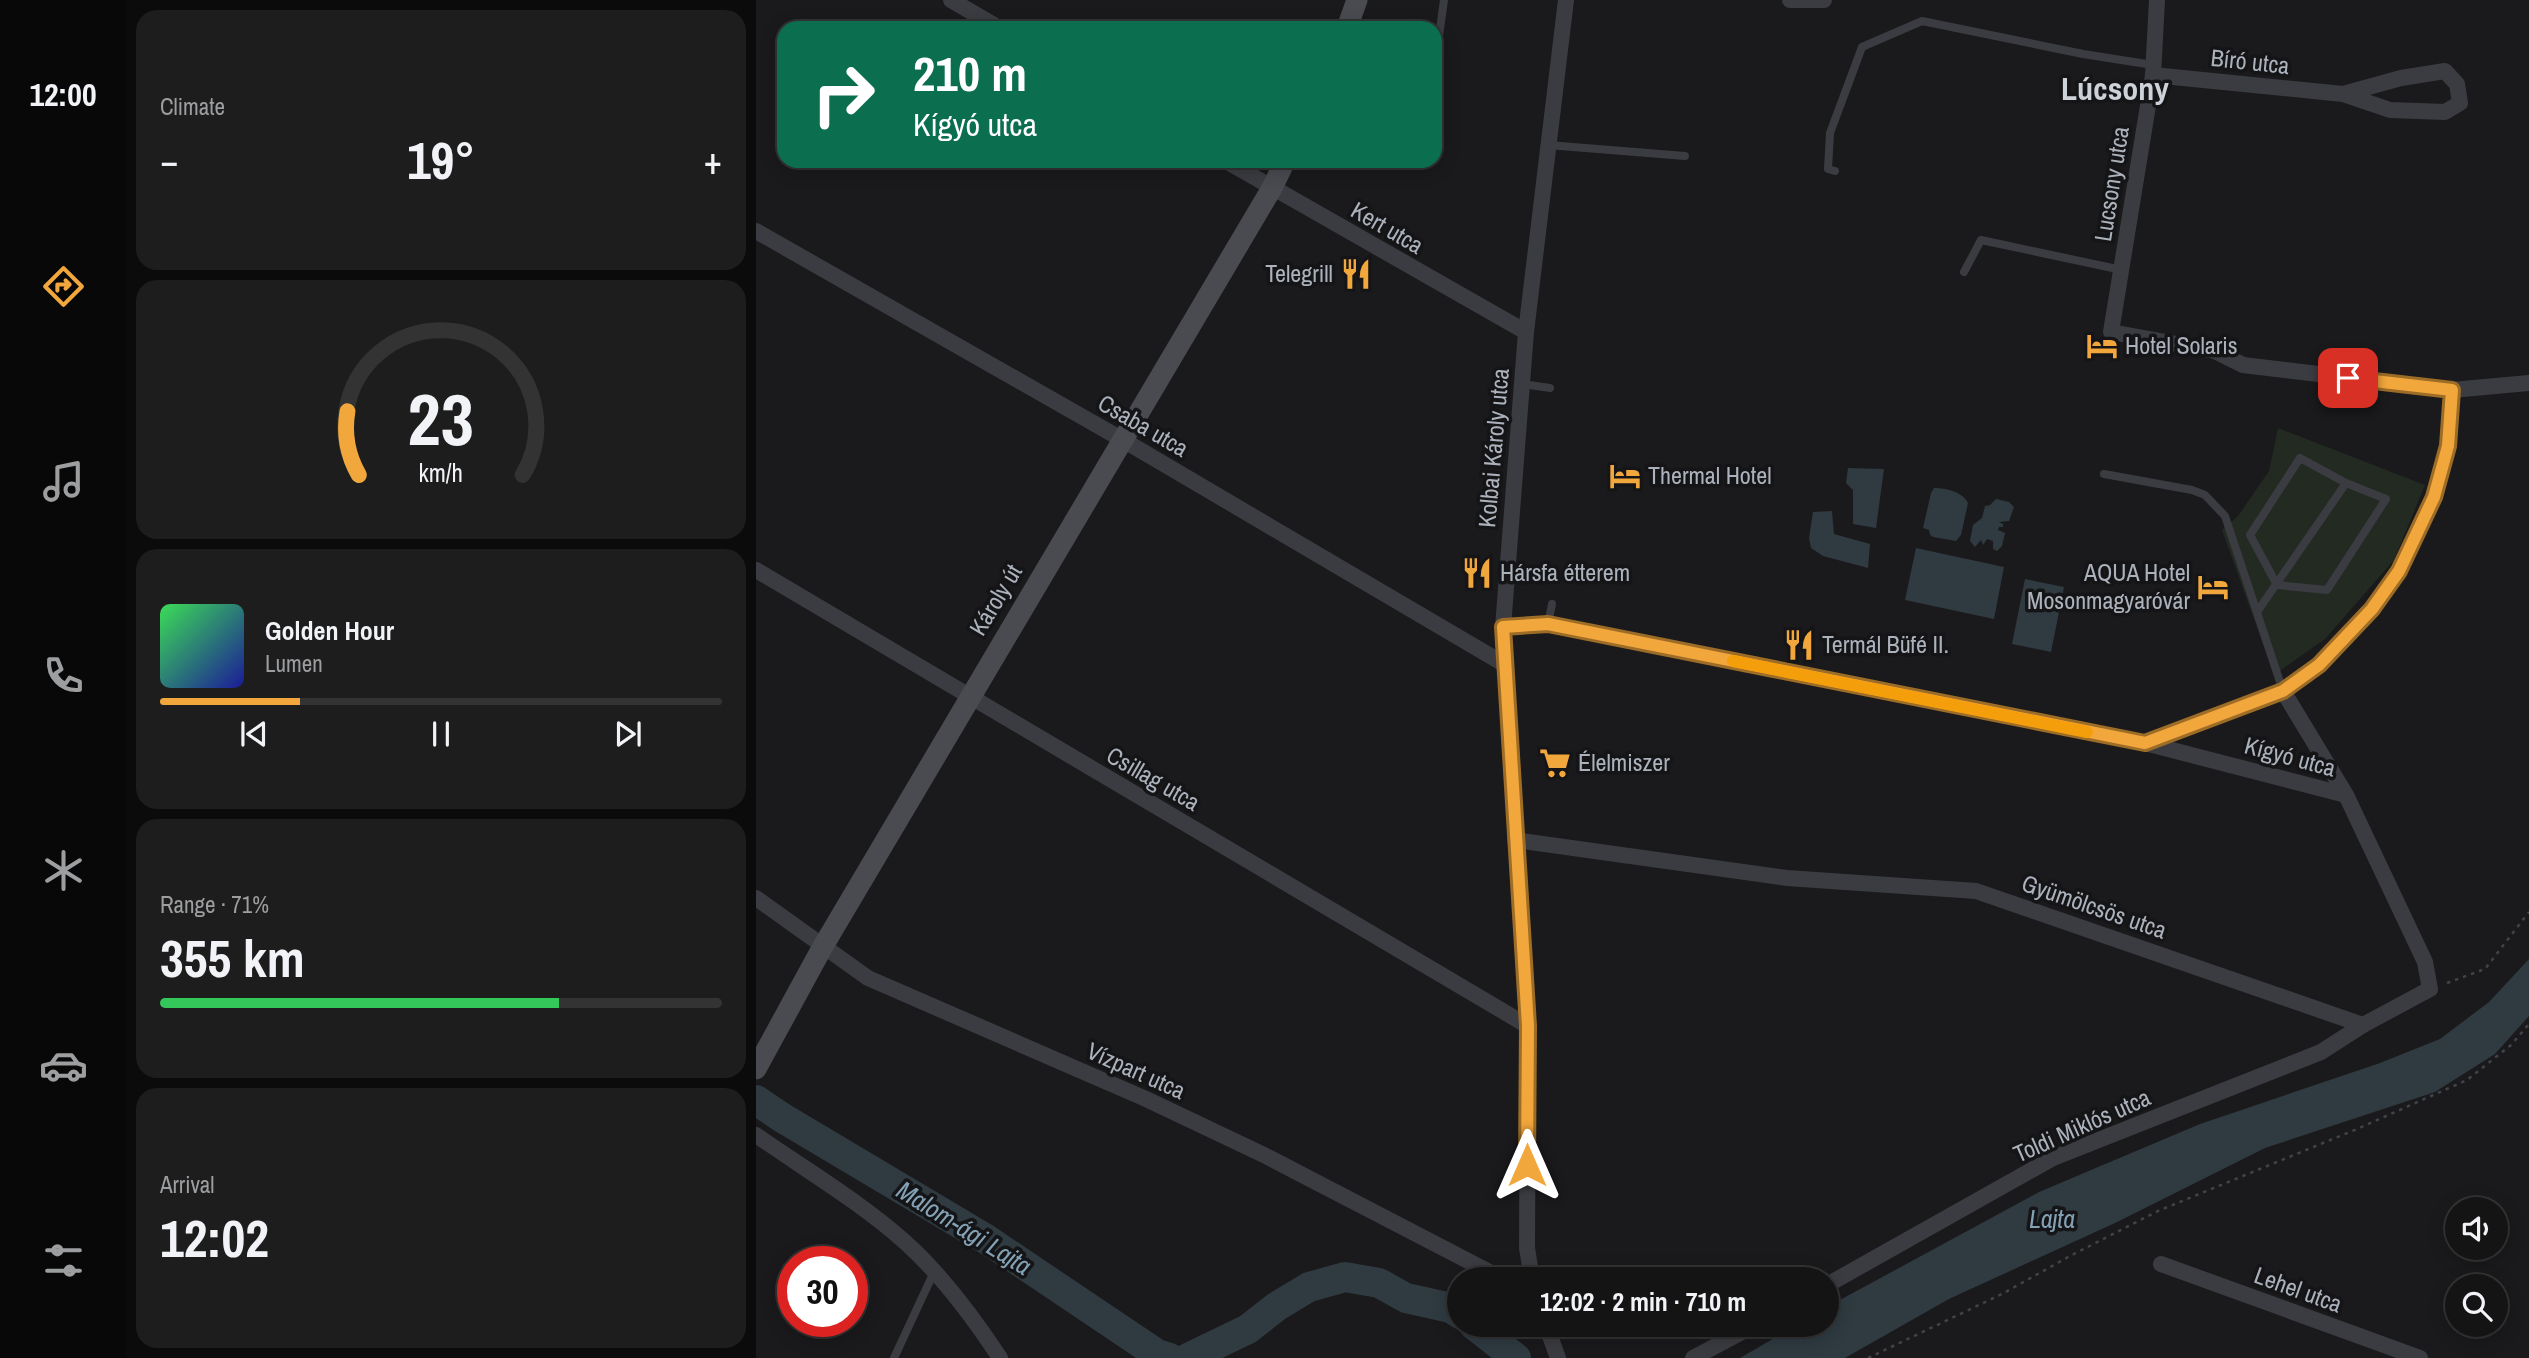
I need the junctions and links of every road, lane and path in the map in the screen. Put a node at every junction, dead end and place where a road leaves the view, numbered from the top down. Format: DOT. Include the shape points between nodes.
graph roads {
  1 [pos="951,0"];
  2 [pos="1357,0"];
  3 [pos="1444,0"];
  4 [pos="1566,0"];
  5 [pos="1790,0"];
  6 [pos="1824,0"];
  7 [pos="2157,0"];
  8 [pos="987,21"];
  9 [pos="1350,21"];
  10 [pos="1441,21"];
  11 [pos="2153,70"];
  12 [pos="2343,94"];
  13 [pos="1548,145"];
  14 [pos="1685,156"];
  15 [pos="1238,168"];
  16 [pos="1282,168"];
  17 [pos="1835,171"];
  18 [pos="1272,188"];
  19 [pos="756,231"];
  20 [pos="2122,270"];
  21 [pos="1964,272"];
  22 [pos="1526,332"];
  23 [pos="2529,383"];
  24 [pos="1522,384"];
  25 [pos="1550,388"];
  26 [pos="2452,390"];
  27 [pos="1123,440"];
  28 [pos="2104,474"];
  29 [pos="2346,483"];
  30 [pos="756,570"];
  31 [pos="2277,585"];
  32 [pos="1552,604"];
  33 [pos="2258,612"];
  34 [pos="1548,624"];
  35 [pos="1503,627"];
  36 [pos="1504,664"];
  37 [pos="2283,691"];
  38 [pos="969,697"];
  39 [pos="2145,743"];
  40 [pos="2346,795"];
  41 [pos="1515,840"];
  42 [pos="756,898"];
  43 [pos="2529,912"];
  44 [pos="822,948"];
  45 [pos="2430,989"];
  46 [pos="2529,1024"];
  47 [pos="2363,1025"];
  48 [pos="1528,1026"];
  49 [pos="756,1069"];
  50 [pos="756,1135"];
  51 [pos="2161,1264"];
  52 [pos="1480,1267"];
  53 [pos="1530,1267"];
  54 [pos="934,1272"];
  55 [pos="1839,1277"];
  56 [pos="1550,1337"];
  57 [pos="1732,1337"];
  58 [pos="894,1358"];
  59 [pos="1000,1358"];
  60 [pos="1558,1358"];
  61 [pos="1693,1358"];
  62 [pos="1868,1358"];
  63 [pos="2420,1358"];
  1 -- 8 [label="street"];
  2 -- 9 [label="street"];
  3 -- 10 [label="lane"];
  4 -- 13 [label="street, Kolbai Károly utca"];
  5 -- 6 [label="street"];
  7 -- 11 [label="street, Lucsony utca"];
  11 -- 12 [label="street, Bíró utca"];
  11 -- 17 [label="lane" via="1922,21 1862,47 1830,133 1828,169"];
  11 -- 20 [label="street, Lucsony utca"];
  12 -- 12 [label="street, Bíró utca" via="2390,110 2445,112 2460,103 2458,84 2445,71"];
  13 -- 14 [label="lane"];
  13 -- 22 [label="street, Kolbai Károly utca"];
  15 -- 18 [label="street, Kert utca"];
  16 -- 18 [label="street, Károly út"];
  18 -- 22 [label="street, Kert utca"];
  18 -- 27 [label="street, Károly út"];
  19 -- 27 [label="street, Csaba utca"];
  20 -- 21 [label="lane" via="1981,240"];
  20 -- 26 [label="street, Lucsony utca" via="2112,332 2215,351 2243,365"];
  22 -- 24 [label="street, Kolbai Károly utca"];
  23 -- 26 [label="street"];
  24 -- 25 [label="lane"];
  24 -- 35 [label="street, Kolbai Károly utca"];
  26 -- 37 [label="street, Kígyó utca" via="2448,446 2434,497 2399,571 2340,644"];
  27 -- 36 [label="street, Csaba utca"];
  27 -- 38 [label="street, Károly út"];
  28 -- 33 [label="lane" via="2205,495 2225,516"];
  29 -- 31 [label="lane"];
  29 -- 31 [label="lane" via="2300,458 2250,535"];
  29 -- 31 [label="lane" via="2386,499 2327,590"];
  30 -- 38 [label="street, Csillag utca"];
  31 -- 33 [label="lane"];
  32 -- 34 [label="lane"];
  33 -- 37 [label="lane"];
  34 -- 35 [label="street, Kígyó utca"];
  34 -- 39 [label="street, Kígyó utca"];
  35 -- 36 [label="street, Kolbai Károly utca"];
  36 -- 41 [label="street, Kolbai Károly utca"];
  37 -- 39 [label="street, Kígyó utca"];
  37 -- 40 [label="street, Kígyó utca"];
  38 -- 44 [label="street, Károly út"];
  38 -- 48 [label="street, Csillag utca"];
  39 -- 40 [label="street, Kígyó utca"];
  40 -- 45 [label="street" via="2425,962"];
  41 -- 47 [label="street, Gyümölcsös utca" via="1787,878 1976,891"];
  41 -- 48 [label="street, Kolbai Károly utca"];
  42 -- 44 [label="street, Vízpart utca"];
  43 -- 45 [label="path" via="2485,969"];
  44 -- 49 [label="street, Károly út"];
  44 -- 52 [label="street, Vízpart utca" via="867,978 1146,1099"];
  45 -- 47 [label="street"];
  46 -- 62 [label="path" via="2511,1045 2467,1080 2158,1211 2002,1294"];
  47 -- 55 [label="street, Toldi Miklós utca" via="2321,1052 2053,1158"];
  48 -- 53 [label="street, Kolbai Károly utca"];
  50 -- 54 [label="street" via="887,1227"];
  51 -- 63 [label="street, Lehel utca"];
  54 -- 58 [label="lane"];
  54 -- 59 [label="street"];
  56 -- 60 [label="street"];
  57 -- 61 [label="street"];
}
